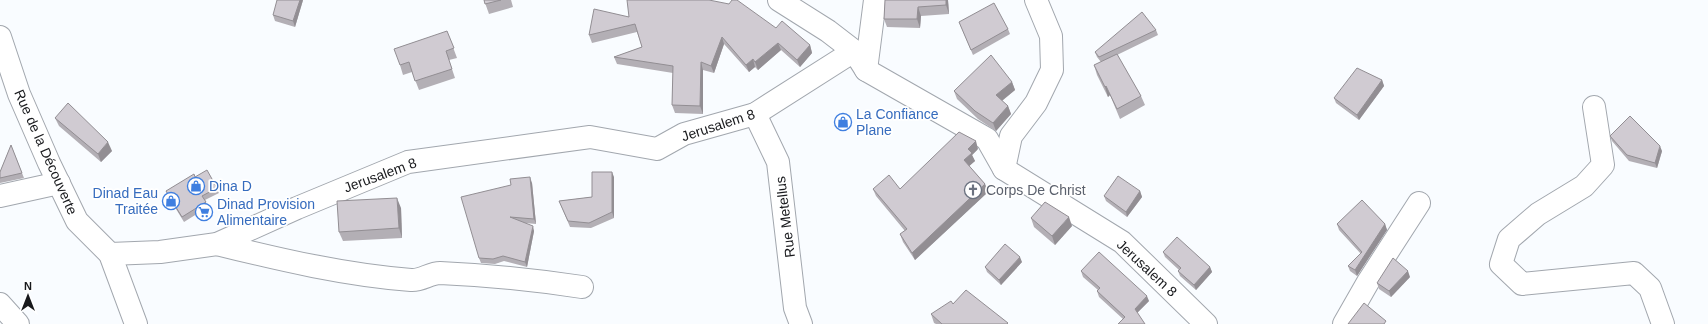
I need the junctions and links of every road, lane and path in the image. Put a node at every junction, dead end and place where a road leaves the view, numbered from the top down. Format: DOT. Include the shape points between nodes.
graph roads {
  1 [pos="779,0"];
  2 [pos="875,0"];
  3 [pos="1036,0"];
  4 [pos="0,37"];
  5 [pos="854,51"];
  6 [pos="866,70"];
  7 [pos="1594,107"];
  8 [pos="756,114"];
  9 [pos="1004,169"];
  10 [pos="59,183"];
  11 [pos="0,196"];
  12 [pos="1418,203"];
  13 [pos="217,244"];
  14 [pos="110,254"];
  15 [pos="582,287"];
  16 [pos="0,304"];
  17 [pos="18,324"];
  18 [pos="136,324"];
  19 [pos="800,324"];
  20 [pos="1206,324"];
  21 [pos="1344,324"];
  22 [pos="1663,324"];
  1 -- 5 [label="street"];
  2 -- 6 [label="street"];
  3 -- 9 [label="street" via="1051,36 1052,70 1036,103 1011,136"];
  4 -- 10 [label="street, Rue de la Découverte" via="19,94"];
  5 -- 6 [label="street, Jerusalem 8"];
  5 -- 8 [label="street, Jerusalem 8"];
  6 -- 9 [label="street, Jerusalem 8" via="987,139"];
  7 -- 22 [label="street" via="1603,165 1584,186 1538,214 1509,239 1501,264 1522,284 1634,273 1650,288"];
  8 -- 13 [label="street, Jerusalem 8" via="684,134 657,149 590,137 408,162"];
  8 -- 19 [label="street, Rue Metellus" via="778,162 795,308"];
  9 -- 20 [label="street, Jerusalem 8" via="1122,242"];
  10 -- 11 [label="street"];
  10 -- 14 [label="street, Rue de la Découverte" via="77,221"];
  12 -- 21 [label="street"];
  13 -- 14 [label="street, Jerusalem 8" via="160,252"];
  13 -- 15 [label="street" via="341,270 413,280 438,273 520,278"];
  14 -- 18 [label="street, Rue de la Découverte"];
  16 -- 17 [label="street"];
}
